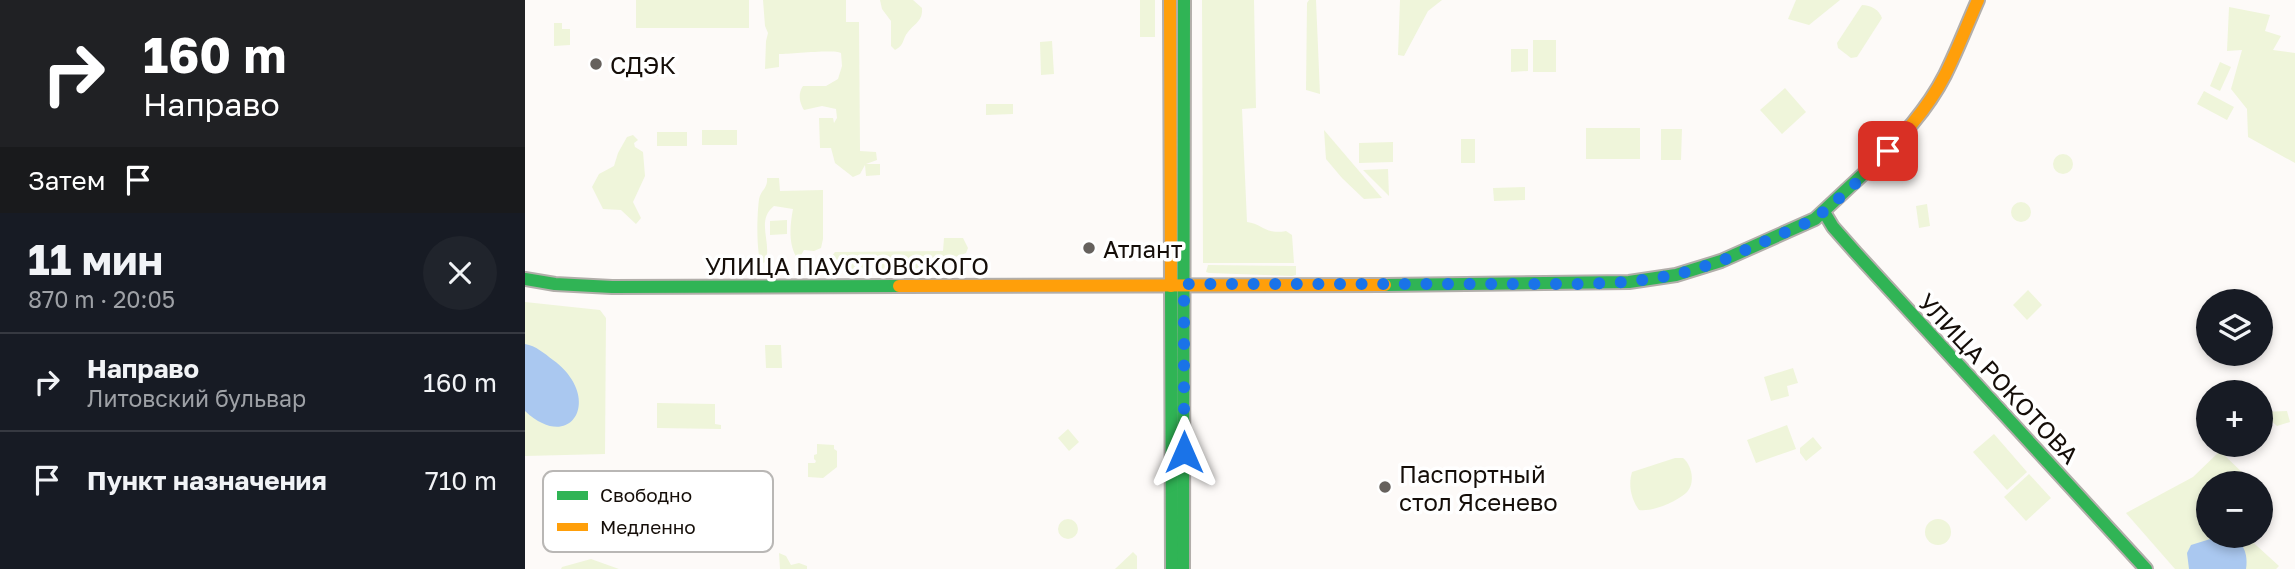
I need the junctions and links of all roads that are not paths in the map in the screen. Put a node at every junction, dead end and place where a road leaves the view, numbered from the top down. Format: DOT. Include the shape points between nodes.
graph roads {
  1 [pos="1170,0"];
  2 [pos="1184,0"];
  3 [pos="1978,0"];
  4 [pos="1824,212"];
  5 [pos="525,279"];
  6 [pos="1170,284"];
  7 [pos="1184,284"];
  8 [pos="1172,569"];
  9 [pos="1183,569"];
  10 [pos="2146,569"];
  1 -- 6 [label="main road"];
  2 -- 7 [label="main road"];
  3 -- 4 [label="main road, УЛИЦА ПАУСТОВСКОГО" via="1944,77 1921,113"];
  4 -- 7 [label="main road, УЛИЦА ПАУСТОВСКОГО" via="1721,261 1676,275 1629,282"];
  4 -- 10 [label="main road, УЛИЦА РОКОТОВА" via="1865,263"];
  5 -- 6 [label="main road, УЛИЦА ПАУСТОВСКОГО" via="612,286"];
  6 -- 7 [label="main road, УЛИЦА ПАУСТОВСКОГО"];
  6 -- 8 [label="main road"];
  7 -- 9 [label="main road"];
}
